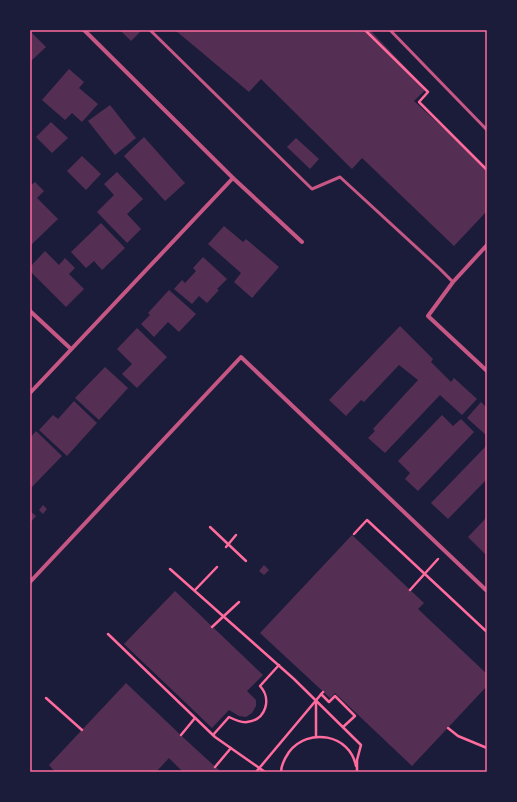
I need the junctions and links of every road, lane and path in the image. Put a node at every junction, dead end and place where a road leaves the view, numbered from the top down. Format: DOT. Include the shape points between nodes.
graph roads {
  1 [pos="84,30"];
  2 [pos="150,30"];
  3 [pos="365,30"];
  4 [pos="390,30"];
  5 [pos="487,130"];
  6 [pos="487,170"];
  7 [pos="233,178"];
  8 [pos="302,242"];
  9 [pos="487,245"];
  10 [pos="453,282"];
  11 [pos="30,311"];
  12 [pos="71,349"];
  13 [pos="487,371"];
  14 [pos="30,393"];
  15 [pos="210,527"];
  16 [pos="354,534"];
  17 [pos="236,536"];
  18 [pos="228,544"];
  19 [pos="226,547"];
  20 [pos="445,551"];
  21 [pos="246,561"];
  22 [pos="217,567"];
  23 [pos="170,569"];
  24 [pos="424,573"];
  25 [pos="30,582"];
  26 [pos="194,590"];
  27 [pos="410,590"];
  28 [pos="487,591"];
  29 [pos="239,602"];
  30 [pos="224,616"];
  31 [pos="212,627"];
  32 [pos="487,632"];
  33 [pos="108,634"];
  34 [pos="279,665"];
  35 [pos="46,698"];
  36 [pos="316,700"];
  37 [pos="195,718"];
  38 [pos="343,727"];
  39 [pos="448,728"];
  40 [pos="82,730"];
  41 [pos="181,735"];
  42 [pos="212,735"];
  43 [pos="316,736"];
  44 [pos="231,748"];
  45 [pos="487,748"];
  46 [pos="215,767"];
  47 [pos="259,768"];
  48 [pos="256,772"];
  49 [pos="265,772"];
  50 [pos="281,772"];
  51 [pos="357,772"];
  1 -- 7 [label="street"];
  2 -- 10 [label="lane" via="312,189 340,177"];
  3 -- 6 [label="path" via="428,92 418,102"];
  4 -- 5 [label="lane"];
  7 -- 8 [label="street"];
  7 -- 12 [label="street"];
  9 -- 10 [label="street"];
  10 -- 13 [label="street" via="428,316"];
  11 -- 12 [label="street"];
  12 -- 14 [label="street"];
  15 -- 18 [label="path"];
  16 -- 24 [label="path" via="367,520"];
  17 -- 18 [label="path"];
  18 -- 19 [label="path"];
  18 -- 21 [label="path"];
  20 -- 24 [label="path"];
  20 -- 25 [label="street" via="241,357"];
  20 -- 28 [label="street"];
  22 -- 26 [label="path"];
  23 -- 26 [label="path"];
  24 -- 27 [label="path"];
  24 -- 32 [label="path"];
  26 -- 30 [label="path"];
  29 -- 30 [label="path"];
  30 -- 31 [label="path"];
  30 -- 34 [label="path"];
  33 -- 37 [label="path"];
  34 -- 36 [label="path"];
  34 -- 42 [label="path" via="260,686 264,690 267,702 264,711 248,722 239,722 229,717"];
  35 -- 40 [label="path"];
  36 -- 38 [label="path"];
  36 -- 38 [label="path" via="322,693 329,702 335,696 355,716"];
  36 -- 43 [label="path"];
  36 -- 47 [label="path"];
  37 -- 41 [label="path"];
  37 -- 42 [label="path"];
  38 -- 51 [label="path" via="361,745"];
  39 -- 45 [label="path" via="458,736"];
  42 -- 44 [label="path"];
  43 -- 50 [label="path" via="293,747 285,757"];
  43 -- 51 [label="path" via="329,738 350,751"];
  44 -- 46 [label="path"];
  44 -- 47 [label="path"];
  47 -- 48 [label="path"];
  47 -- 49 [label="path"];
}
